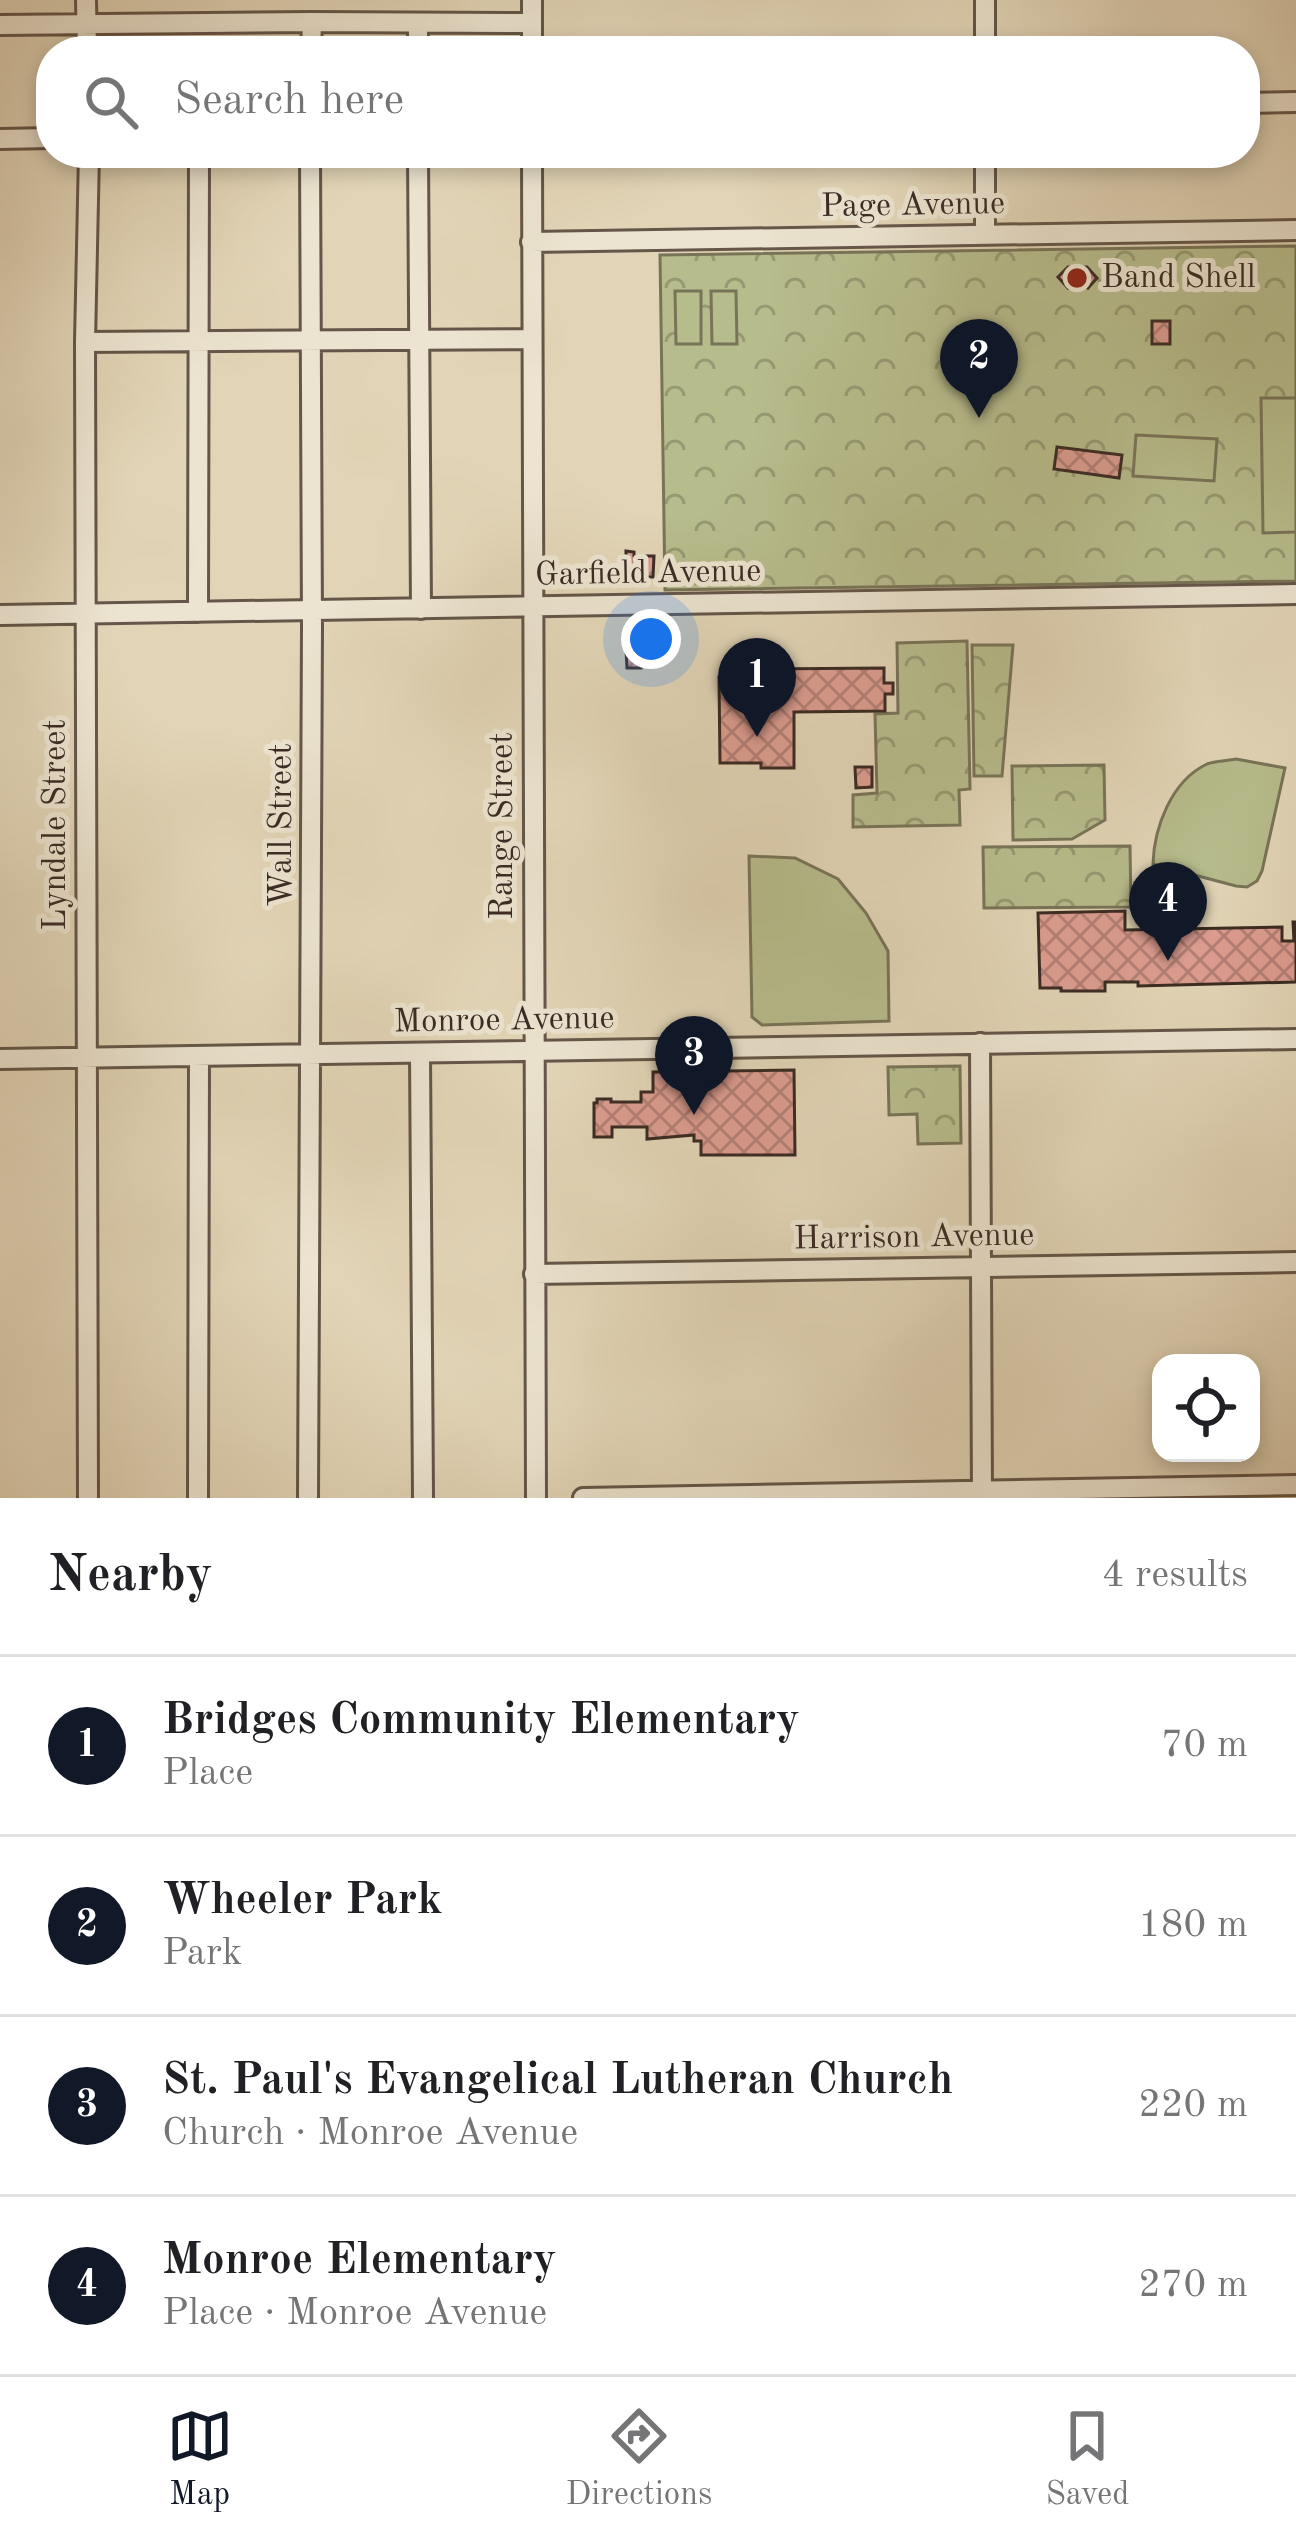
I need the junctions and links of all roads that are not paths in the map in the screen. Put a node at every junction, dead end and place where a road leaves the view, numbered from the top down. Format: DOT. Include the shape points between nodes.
graph roads {
  1 [pos="86,0"];
  2 [pos="218,0"];
  3 [pos="532,0"];
  4 [pos="985,0"];
  5 [pos="312,22"];
  6 [pos="418,22"];
  7 [pos="532,23"];
  8 [pos="218,24"];
  9 [pos="0,25"];
  10 [pos="86,25"];
  11 [pos="86,36"];
  12 [pos="312,36"];
  13 [pos="418,36"];
  14 [pos="532,36"];
  15 [pos="985,36"];
  16 [pos="1296,102"];
  17 [pos="1260,103"];
  18 [pos="36,139"];
  19 [pos="0,140"];
  20 [pos="89,168"];
  21 [pos="199,168"];
  22 [pos="310,168"];
  23 [pos="418,168"];
  24 [pos="532,168"];
  25 [pos="985,168"];
  26 [pos="1296,230"];
  27 [pos="986,235"];
  28 [pos="532,242"];
  29 [pos="418,338"];
  30 [pos="532,339"];
  31 [pos="198,341"];
  32 [pos="311,341"];
  33 [pos="85,342"];
  34 [pos="1296,594"];
  35 [pos="532,606"];
  36 [pos="421,609"];
  37 [pos="312,610"];
  38 [pos="198,612"];
  39 [pos="87,614"];
  40 [pos="0,615"];
  41 [pos="1296,1039"];
  42 [pos="980,1043"];
  43 [pos="534,1051"];
  44 [pos="420,1052"];
  45 [pos="311,1054"];
  46 [pos="199,1057"];
  47 [pos="85,1058"];
  48 [pos="0,1059"];
  49 [pos="1296,1262"];
  50 [pos="981,1267"];
  51 [pos="534,1274"];
  52 [pos="1296,1485"];
  53 [pos="982,1494"];
  54 [pos="88,1498"];
  55 [pos="198,1498"];
  56 [pos="308,1498"];
  57 [pos="422,1498"];
  58 [pos="536,1498"];
  59 [pos="583,1498"];
  1 -- 10 [label="street"];
  2 -- 8 [label="street"];
  3 -- 7 [label="street"];
  4 -- 15 [label="street"];
  5 -- 6 [label="street"];
  5 -- 8 [label="street"];
  5 -- 12 [label="street"];
  6 -- 7 [label="street"];
  6 -- 13 [label="street"];
  7 -- 14 [label="street"];
  8 -- 10 [label="street"];
  9 -- 10 [label="street"];
  10 -- 11 [label="street"];
  16 -- 17 [label="street"];
  18 -- 19 [label="street"];
  20 -- 33 [label="street, Lyndale Street"];
  21 -- 31 [label="street"];
  22 -- 32 [label="street, Wall Street"];
  23 -- 29 [label="street"];
  24 -- 28 [label="street, Range Street"];
  25 -- 27 [label="street"];
  26 -- 27 [label="street, Page Avenue"];
  27 -- 28 [label="street, Page Avenue"];
  28 -- 30 [label="street, Range Street"];
  29 -- 30 [label="street"];
  29 -- 32 [label="street"];
  29 -- 36 [label="street"];
  30 -- 35 [label="street, Range Street"];
  31 -- 32 [label="street"];
  31 -- 33 [label="street"];
  31 -- 38 [label="street"];
  32 -- 37 [label="street, Wall Street"];
  33 -- 39 [label="street, Lyndale Street"];
  34 -- 35 [label="street, Garfield Avenue"];
  35 -- 36 [label="street, Garfield Avenue"];
  35 -- 43 [label="street, Range Street"];
  36 -- 37 [label="street, Garfield Avenue"];
  37 -- 38 [label="street, Garfield Avenue"];
  37 -- 45 [label="street, Wall Street"];
  38 -- 39 [label="street, Garfield Avenue"];
  39 -- 40 [label="street, Garfield Avenue"];
  39 -- 47 [label="street, Lyndale Street"];
  41 -- 42 [label="street, Monroe Avenue"];
  42 -- 43 [label="street, Monroe Avenue"];
  42 -- 50 [label="street"];
  43 -- 44 [label="street, Monroe Avenue"];
  43 -- 51 [label="street, Range Street"];
  44 -- 45 [label="street, Monroe Avenue"];
  44 -- 57 [label="street"];
  45 -- 46 [label="street, Monroe Avenue"];
  45 -- 56 [label="street, Wall Street"];
  46 -- 47 [label="street, Monroe Avenue"];
  46 -- 55 [label="street"];
  47 -- 48 [label="street, Monroe Avenue"];
  47 -- 54 [label="street, Lyndale Street"];
  49 -- 50 [label="street, Harrison Avenue"];
  50 -- 51 [label="street, Harrison Avenue"];
  50 -- 53 [label="street"];
  51 -- 58 [label="street, Range Street"];
  52 -- 53 [label="street"];
  53 -- 59 [label="street"];
}
